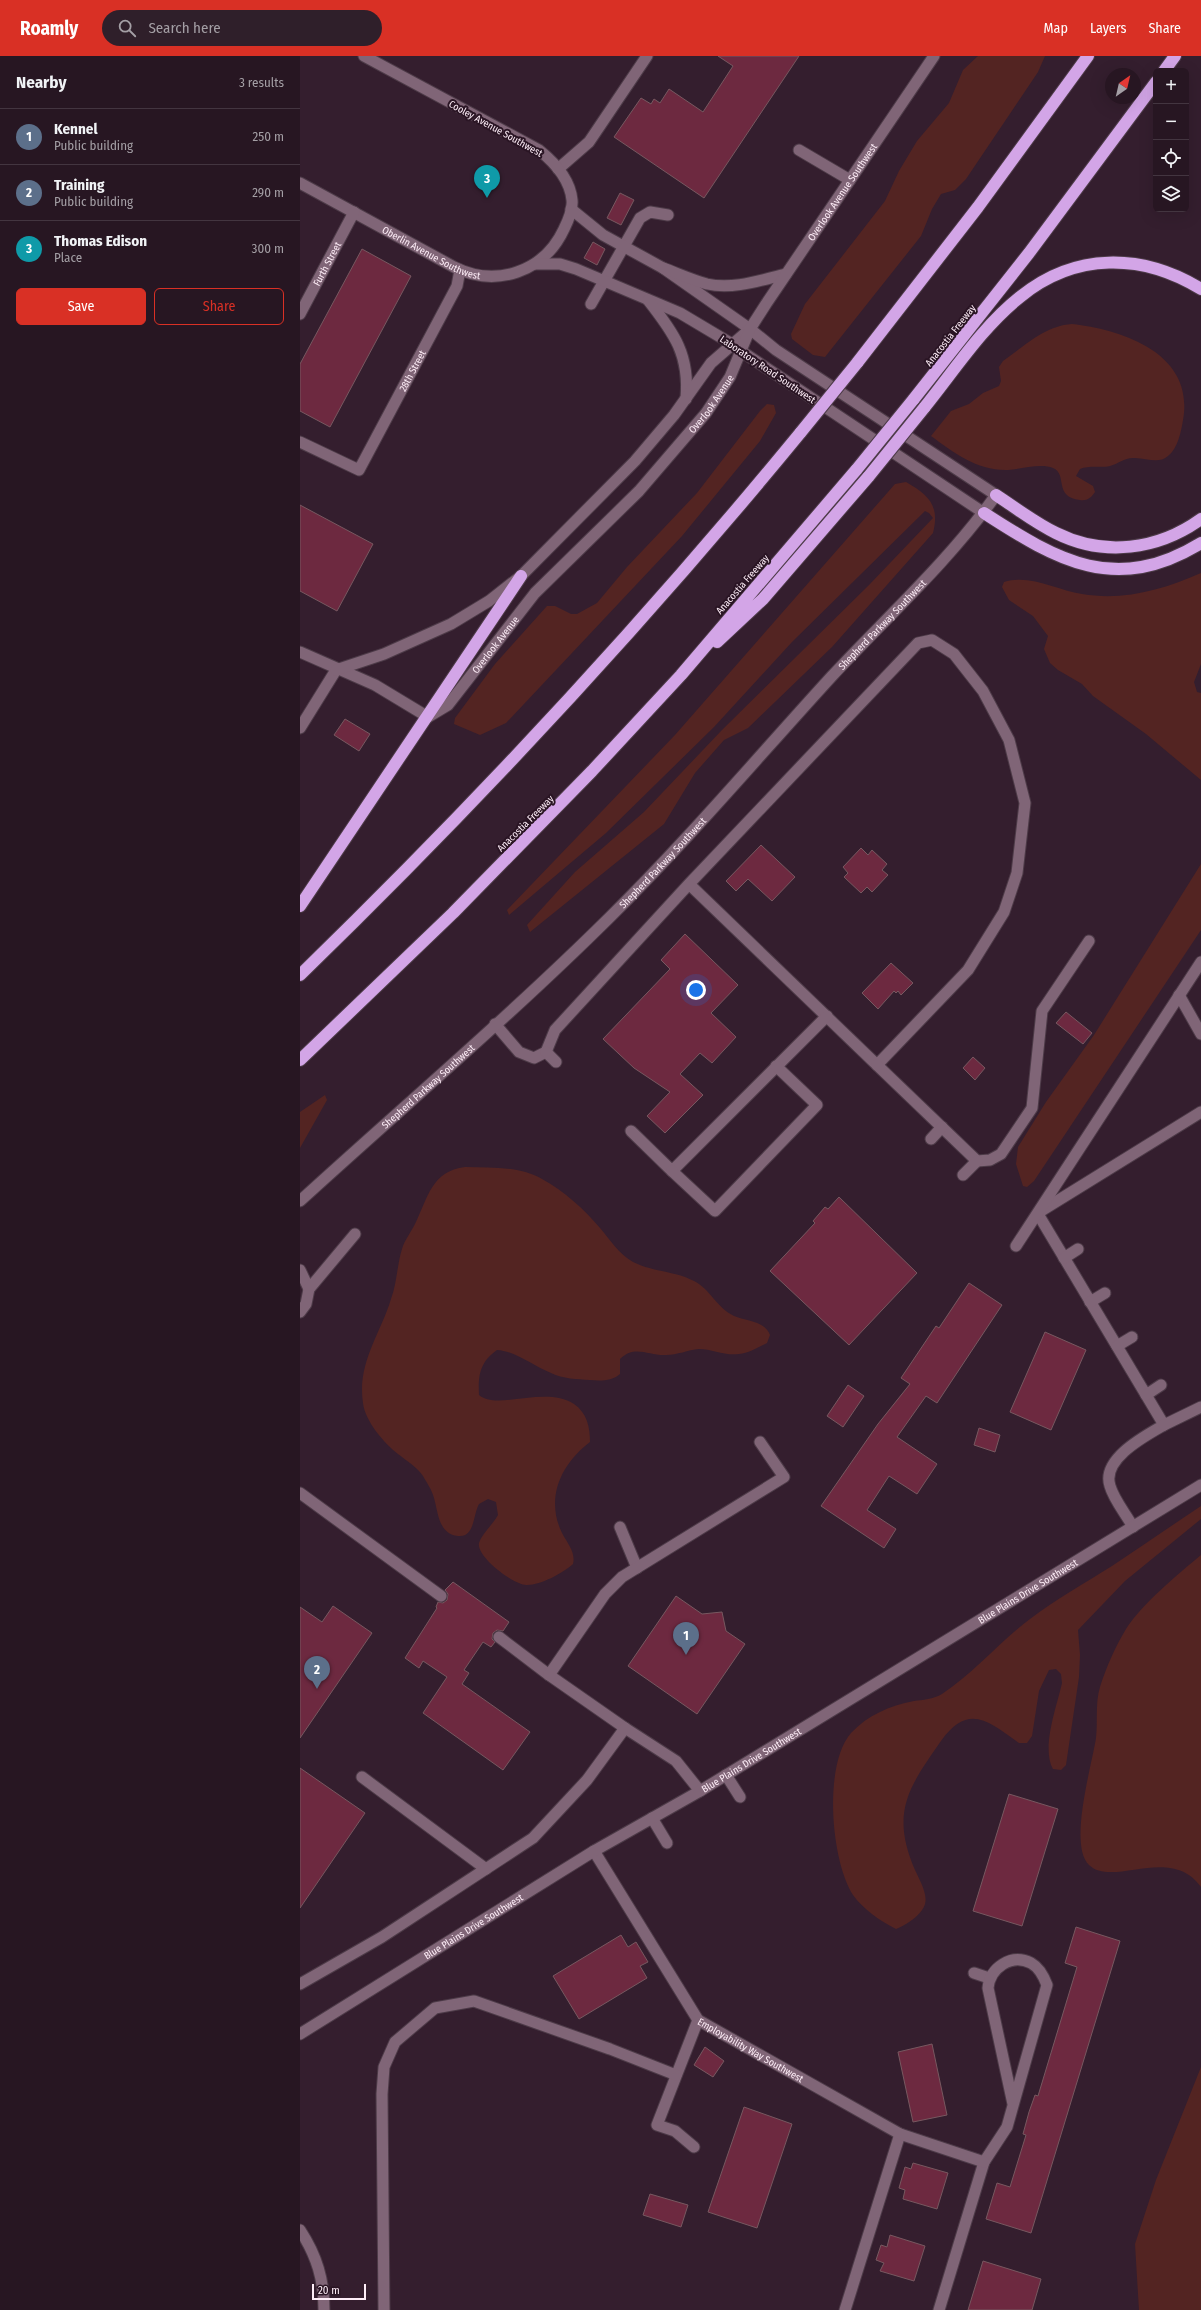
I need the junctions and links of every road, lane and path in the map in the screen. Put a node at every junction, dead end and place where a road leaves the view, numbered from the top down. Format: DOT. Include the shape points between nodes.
graph roads {
  1 [pos="364,56"];
  2 [pos="647,56"];
  3 [pos="934,56"];
  4 [pos="1088,56"];
  5 [pos="1175,56"];
  6 [pos="1166,68"];
  7 [pos="1153,86"];
  8 [pos="799,150"];
  9 [pos="558,169"];
  10 [pos="850,180"];
  11 [pos="300,184"];
  12 [pos="571,208"];
  13 [pos="354,212"];
  14 [pos="668,215"];
  15 [pos="560,238"];
  16 [pos="623,246"];
  17 [pos="535,264"];
  18 [pos="663,268"];
  19 [pos="460,270"];
  20 [pos="786,274"];
  21 [pos="603,282"];
  22 [pos="1201,288"];
  23 [pos="648,300"];
  24 [pos="591,304"];
  25 [pos="300,314"];
  26 [pos="750,329"];
  27 [pos="732,344"];
  28 [pos="742,351"];
  29 [pos="686,399"];
  30 [pos="300,442"];
  31 [pos="996,495"];
  32 [pos="984,513"];
  33 [pos="1201,520"];
  34 [pos="1201,543"];
  35 [pos="520,576"];
  36 [pos="300,652"];
  37 [pos="336,670"];
  38 [pos="681,675"];
  39 [pos="428,717"];
  40 [pos="300,728"];
  41 [pos="689,884"];
  42 [pos="300,906"];
  43 [pos="1089,941"];
  44 [pos="1201,962"];
  45 [pos="300,975"];
  46 [pos="1179,995"];
  47 [pos="827,1016"];
  48 [pos="495,1024"];
  49 [pos="1201,1034"];
  50 [pos="546,1052"];
  51 [pos="300,1060"];
  52 [pos="556,1062"];
  53 [pos="877,1065"];
  54 [pos="776,1066"];
  55 [pos="1201,1112"];
  56 [pos="942,1128"];
  57 [pos="631,1131"];
  58 [pos="931,1139"];
  59 [pos="977,1161"];
  60 [pos="672,1171"];
  61 [pos="963,1175"];
  62 [pos="300,1201"];
  63 [pos="1038,1214"];
  64 [pos="355,1234"];
  65 [pos="1016,1246"];
  66 [pos="1078,1249"];
  67 [pos="1064,1258"];
  68 [pos="300,1270"];
  69 [pos="309,1289"];
  70 [pos="1105,1293"];
  71 [pos="1090,1302"];
  72 [pos="300,1312"];
  73 [pos="1132,1337"];
  74 [pos="1117,1346"];
  75 [pos="1161,1385"];
  76 [pos="1146,1395"];
  77 [pos="1201,1407"];
  78 [pos="1164,1424"];
  79 [pos="760,1442"];
  80 [pos="1201,1485"];
  81 [pos="300,1493"];
  82 [pos="620,1527"];
  83 [pos="1133,1527"];
  84 [pos="636,1568"];
  85 [pos="441,1596"];
  86 [pos="499,1637"];
  87 [pos="550,1675"];
  88 [pos="625,1728"];
  89 [pos="726,1775"];
  90 [pos="362,1777"];
  91 [pos="700,1791"];
  92 [pos="740,1797"];
  93 [pos="652,1818"];
  94 [pos="667,1843"];
  95 [pos="594,1851"];
  96 [pos="486,1870"];
  97 [pos="974,1973"];
  98 [pos="989,1978"];
  99 [pos="300,1984"];
  100 [pos="698,2020"];
  101 [pos="300,2034"];
  102 [pos="676,2076"];
  103 [pos="1013,2104"];
  104 [pos="900,2134"];
  105 [pos="694,2146"];
  106 [pos="984,2162"];
  107 [pos="300,2230"];
  108 [pos="324,2310"];
  109 [pos="384,2310"];
  110 [pos="846,2310"];
  111 [pos="939,2310"];
  1 -- 9 [label="street, Cooley Avenue Southwest" via="539,150"];
  2 -- 9 [label="street" via="589,142"];
  3 -- 10 [label="street, Overlook Avenue Southwest"];
  4 -- 45 [label="highway, bridge" via="978,207 858,363 736,510 578,689 436,840"];
  5 -- 6 [label="highway"];
  7 -- 38 [label="highway, Anacostia Freeway, bridge" via="1042,236 913,400"];
  8 -- 10 [label="street"];
  9 -- 12 [label="street, Cooley Avenue Southwest" via="571,194"];
  10 -- 20 [label="street, Overlook Avenue Southwest"];
  11 -- 13 [label="street, Oberlin Avenue Southwest"];
  12 -- 15 [label="street, Cooley Avenue Southwest"];
  12 -- 16 [label="street, Laboratory Road Southwest" via="596,230"];
  13 -- 19 [label="street, Oberlin Avenue Southwest"];
  13 -- 25 [label="street, Furth Street"];
  14 -- 16 [label="street" via="656,211 645,214 636,223"];
  15 -- 17 [label="street, Oberlin Avenue Southwest" via="550,252"];
  16 -- 18 [label="street, Laboratory Road Southwest"];
  16 -- 21 [label="street"];
  17 -- 19 [label="street, Oberlin Avenue Southwest" via="519,273 504,277 482,277"];
  17 -- 21 [label="street, Laboratory Road Southwest" via="553,263 568,266"];
  18 -- 20 [label="street" via="716,285 750,283"];
  18 -- 26 [label="street, Laboratory Road Southwest"];
  19 -- 30 [label="street, 28th Street" via="457,286 358,470"];
  20 -- 26 [label="street, Overlook Avenue Southwest"];
  21 -- 23 [label="street, Laboratory Road Southwest"];
  21 -- 24 [label="street"];
  22 -- 38 [label="highway, bridge" via="1160,269 1128,262 1098,263 1059,274 1034,287 1011,304 763,599"];
  23 -- 27 [label="street, Laboratory Road Southwest" via="690,319"];
  23 -- 29 [label="street" via="678,341 686,370"];
  26 -- 27 [label="street"];
  26 -- 28 [label="street, Overlook Avenue"];
  26 -- 31 [label="street, Laboratory Road Southwest" via="776,350"];
  27 -- 28 [label="street, Laboratory Road Southwest"];
  27 -- 29 [label="street" via="711,363"];
  28 -- 32 [label="street, Laboratory Road Southwest"];
  28 -- 39 [label="street, Overlook Avenue" via="719,394 664,464 542,585 507,627 454,699 442,710"];
  29 -- 35 [label="street" via="635,461"];
  31 -- 32 [label="street, Shepherd Parkway Southwest"];
  31 -- 33 [label="highway" via="1056,533 1080,543 1099,547 1130,547 1156,542 1180,533"];
  32 -- 34 [label="highway" via="1052,554 1072,562 1096,567 1124,568 1152,564"];
  32 -- 48 [label="street, Shepherd Parkway Southwest" via="637,890 549,976"];
  35 -- 37 [label="street" via="480,607 437,631 384,654"];
  35 -- 39 [label="highway"];
  36 -- 37 [label="street"];
  37 -- 39 [label="street" via="375,685"];
  37 -- 40 [label="street"];
  38 -- 51 [label="highway, Anacostia Freeway" via="592,771 458,908"];
  39 -- 42 [label="highway"];
  41 -- 47 [label="street"];
  41 -- 50 [label="street" via="556,1030"];
  41 -- 53 [label="street" via="918,643 932,640 954,654 983,691 1009,740 1026,803 1017,873 1004,912 968,970"];
  43 -- 59 [label="street" via="1042,1011 1032,1108 1001,1154 990,1160"];
  44 -- 46 [label="street"];
  46 -- 49 [label="street"];
  46 -- 63 [label="street"];
  47 -- 53 [label="street"];
  47 -- 54 [label="street"];
  48 -- 50 [label="street" via="518,1052 534,1058"];
  48 -- 62 [label="street, Shepherd Parkway Southwest"];
  50 -- 52 [label="street"];
  53 -- 56 [label="street"];
  54 -- 60 [label="street"];
  54 -- 60 [label="street" via="817,1105 715,1212"];
  55 -- 63 [label="street"];
  56 -- 58 [label="street"];
  56 -- 59 [label="street"];
  57 -- 60 [label="street"];
  59 -- 61 [label="street"];
  63 -- 65 [label="street"];
  63 -- 67 [label="street"];
  64 -- 69 [label="street"];
  66 -- 67 [label="street"];
  67 -- 71 [label="street"];
  68 -- 69 [label="street"];
  69 -- 72 [label="street" via="306,1304"];
  70 -- 71 [label="street"];
  71 -- 74 [label="street"];
  73 -- 74 [label="street"];
  74 -- 76 [label="street"];
  75 -- 76 [label="street"];
  76 -- 78 [label="street"];
  77 -- 78 [label="street"];
  78 -- 83 [label="street" via="1129,1447 1112,1465 1109,1485"];
  79 -- 84 [label="street" via="784,1477"];
  80 -- 83 [label="street, Blue Plains Drive Southwest"];
  81 -- 85 [label="street"];
  82 -- 84 [label="street"];
  83 -- 89 [label="street, Blue Plains Drive Southwest"];
  84 -- 87 [label="street" via="622,1577 605,1594"];
  86 -- 87 [label="street"];
  87 -- 88 [label="street"];
  88 -- 91 [label="street" via="676,1761"];
  88 -- 96 [label="street" via="587,1780 534,1838"];
  89 -- 91 [label="street, Blue Plains Drive Southwest"];
  89 -- 92 [label="street"];
  90 -- 96 [label="street"];
  91 -- 93 [label="street, Blue Plains Drive Southwest"];
  93 -- 94 [label="street"];
  93 -- 95 [label="street, Blue Plains Drive Southwest"];
  95 -- 100 [label="street, Employability Way Southwest"];
  95 -- 101 [label="street, Blue Plains Drive Southwest"];
  96 -- 99 [label="street"];
  97 -- 98 [label="street"];
  98 -- 103 [label="street" via="988,1988"];
  98 -- 103 [label="street" via="996,1968 1011,1960 1030,1963 1042,1973 1047,1986"];
  100 -- 102 [label="street"];
  100 -- 104 [label="street, Employability Way Southwest"];
  102 -- 105 [label="street" via="657,2125 674,2130"];
  102 -- 109 [label="street" via="610,2049 474,2001 435,2008 429,2012 395,2042 384,2067"];
  103 -- 106 [label="street" via="1006,2127"];
  104 -- 106 [label="street, Employability Way Southwest"];
  104 -- 110 [label="street"];
  106 -- 111 [label="street"];
  107 -- 108 [label="street" via="320,2270"];
}
